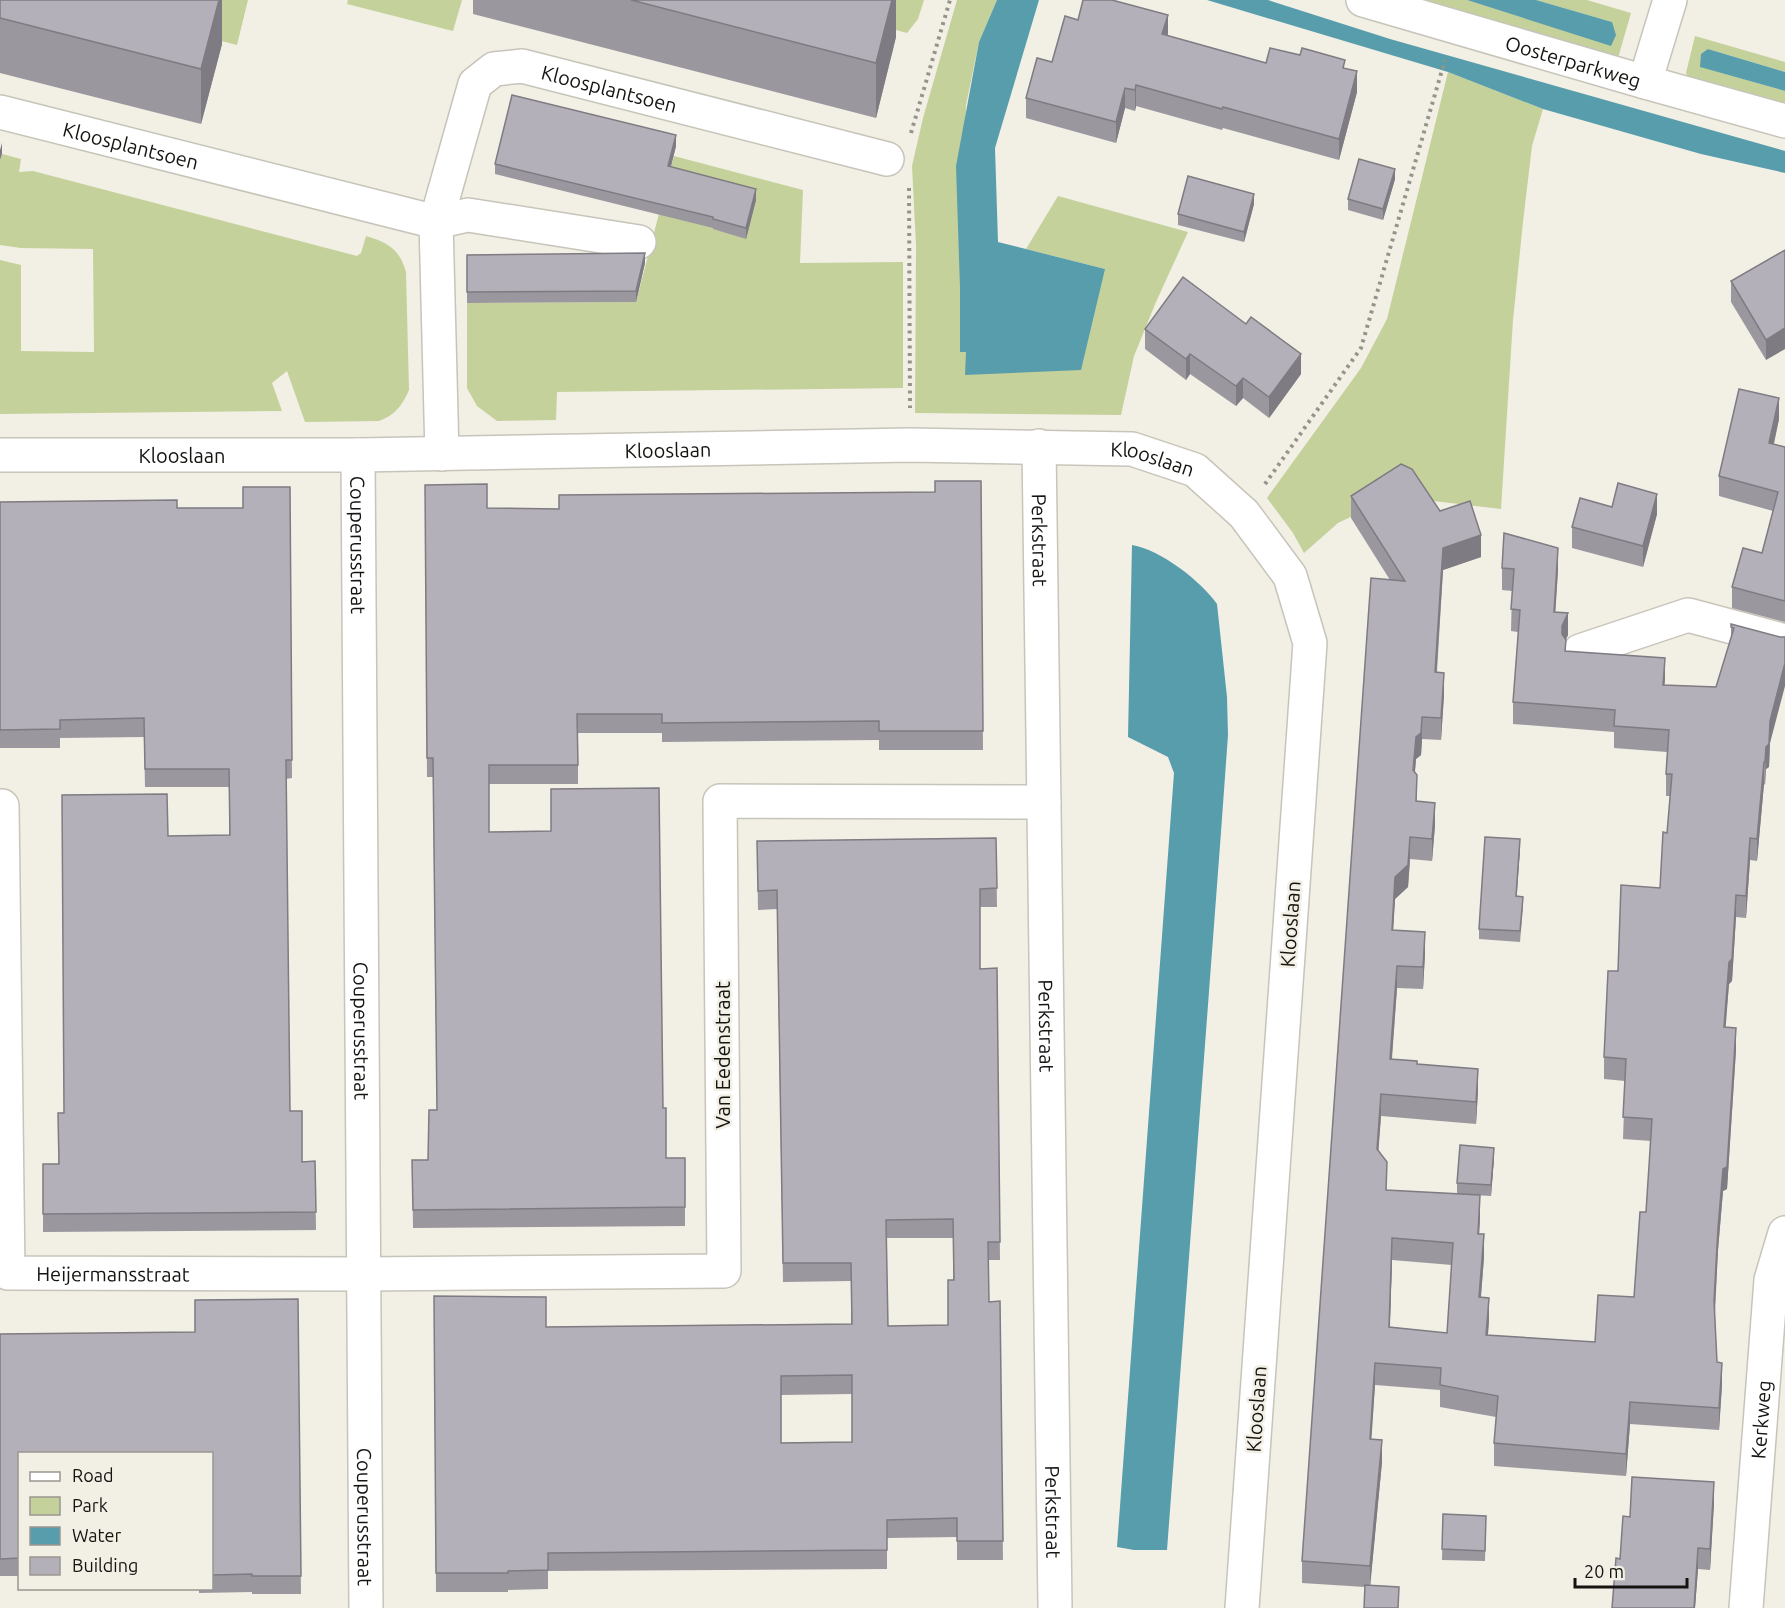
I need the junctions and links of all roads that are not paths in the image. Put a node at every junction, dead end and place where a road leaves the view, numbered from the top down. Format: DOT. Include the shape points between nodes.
graph roads {
  1 [pos="1363,0"];
  2 [pos="1670,0"];
  3 [pos="1645,82"];
  4 [pos="0,112"];
  5 [pos="1785,121"];
  6 [pos="898,149"];
  7 [pos="436,222"];
  8 [pos="639,242"];
  9 [pos="1039,446"];
  10 [pos="0,454"];
  11 [pos="442,454"];
  12 [pos="358,455"];
  13 [pos="1785,641"];
  14 [pos="1580,651"];
  15 [pos="1044,802"];
  16 [pos="0,806"];
  17 [pos="1785,1233"];
  18 [pos="362,1274"];
  19 [pos="366,1608"];
  20 [pos="1055,1608"];
  21 [pos="1242,1608"];
  22 [pos="1746,1608"];
  1 -- 3 [label="street, Oosterparkweg"];
  2 -- 3 [label="street"];
  3 -- 5 [label="street, Oosterparkweg"];
  4 -- 7 [label="street, Kloosplantsoen"];
  6 -- 7 [label="street, Kloosplantsoen" via="522,66 494,69 475,84"];
  7 -- 8 [label="street" via="468,215"];
  7 -- 11 [label="street, Kloosplantsoen"];
  9 -- 11 [label="street, Klooslaan"];
  9 -- 15 [label="street, Perkstraat"];
  9 -- 21 [label="street, Klooslaan" via="1132,449 1195,470 1244,514 1290,576 1310,643"];
  10 -- 12 [label="street, Klooslaan"];
  11 -- 12 [label="street, Klooslaan"];
  12 -- 18 [label="street, Couperusstraat"];
  13 -- 14 [label="street" via="1688,615"];
  15 -- 18 [label="street, Van Eedenstraat" via="720,801 724,1271"];
  15 -- 20 [label="street, Perkstraat"];
  16 -- 18 [label="street, Heijermansstraat" via="8,1273"];
  17 -- 22 [label="street, Kerkweg" via="1771,1280"];
  18 -- 19 [label="street, Couperusstraat"];
}
